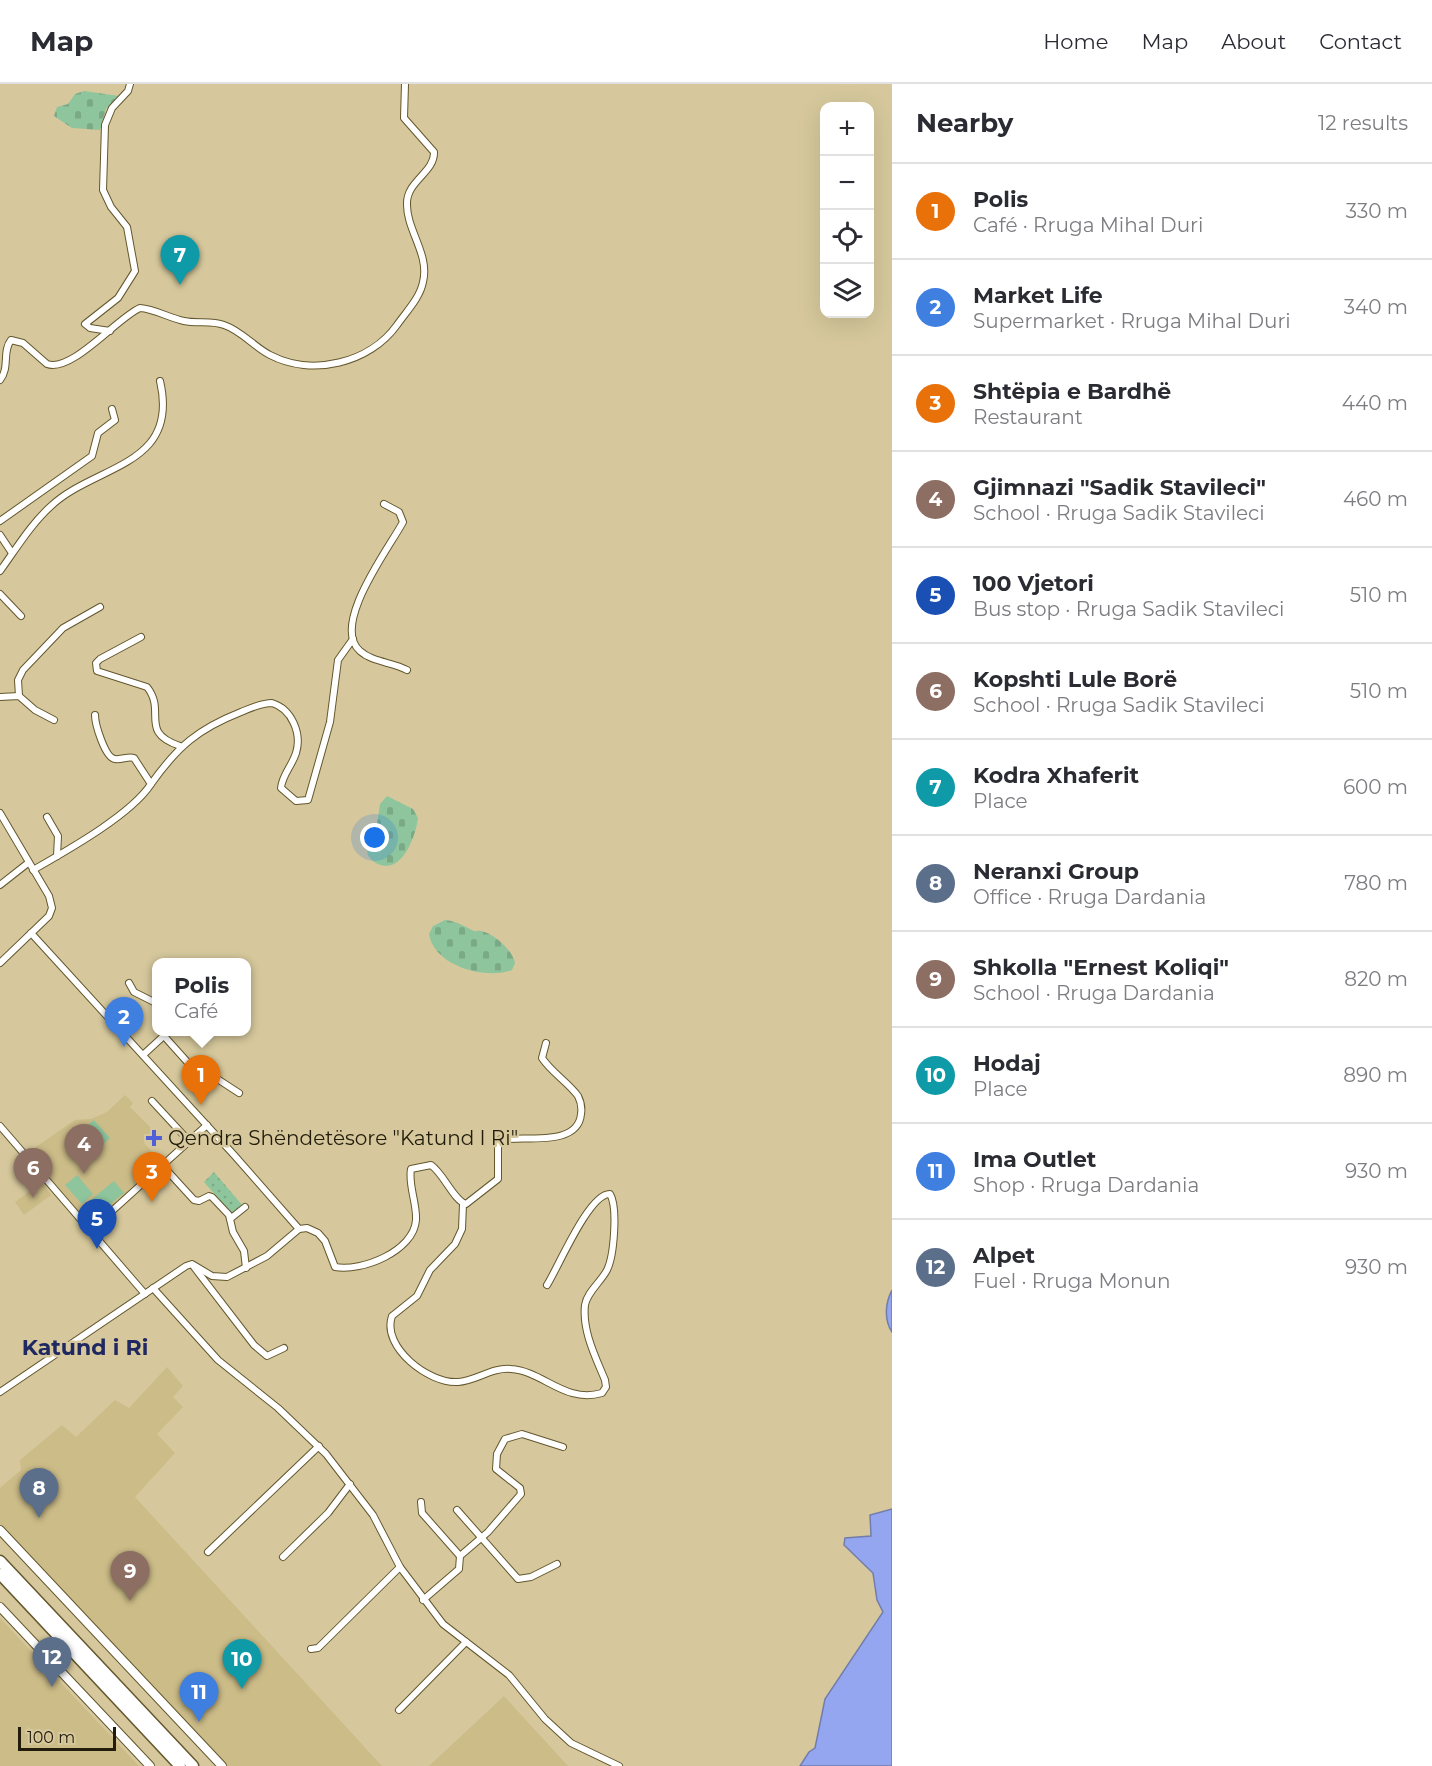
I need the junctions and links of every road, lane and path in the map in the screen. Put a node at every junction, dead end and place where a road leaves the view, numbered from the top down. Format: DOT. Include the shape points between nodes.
graph roads {
  1 [pos="130,84"];
  2 [pos="405,84"];
  3 [pos="110,331"];
  4 [pos="0,380"];
  5 [pos="160,381"];
  6 [pos="112,409"];
  7 [pos="384,504"];
  8 [pos="0,521"];
  9 [pos="0,535"];
  10 [pos="12,553"];
  11 [pos="0,571"];
  12 [pos="0,594"];
  13 [pos="100,607"];
  14 [pos="21,616"];
  15 [pos="141,637"];
  16 [pos="353,639"];
  17 [pos="407,670"];
  18 [pos="19,696"];
  19 [pos="0,697"];
  20 [pos="95,715"];
  21 [pos="54,720"];
  22 [pos="180,746"];
  23 [pos="152,784"];
  24 [pos="0,813"];
  25 [pos="47,817"];
  26 [pos="57,856"];
  27 [pos="28,863"];
  28 [pos="33,870"];
  29 [pos="0,885"];
  30 [pos="31,933"];
  31 [pos="0,963"];
  32 [pos="129,983"];
  33 [pos="152,1000"];
  34 [pos="164,1036"];
  35 [pos="168,1036"];
  36 [pos="546,1043"];
  37 [pos="143,1055"];
  38 [pos="239,1094"];
  39 [pos="152,1101"];
  40 [pos="207,1125"];
  41 [pos="0,1126"];
  42 [pos="189,1141"];
  43 [pos="162,1165"];
  44 [pos="463,1204"];
  45 [pos="245,1207"];
  46 [pos="230,1219"];
  47 [pos="299,1229"];
  48 [pos="91,1230"];
  49 [pos="192,1264"];
  50 [pos="246,1268"];
  51 [pos="547,1285"];
  52 [pos="153,1288"];
  53 [pos="145,1294"];
  54 [pos="284,1348"];
  55 [pos="0,1392"];
  56 [pos="319,1446"];
  57 [pos="563,1448"];
  58 [pos="350,1484"];
  59 [pos="422,1502"];
  60 [pos="457,1510"];
  61 [pos="0,1530"];
  62 [pos="482,1537"];
  63 [pos="208,1552"];
  64 [pos="460,1556"];
  65 [pos="283,1557"];
  66 [pos="0,1561"];
  67 [pos="557,1564"];
  68 [pos="399,1567"];
  69 [pos="0,1574"];
  70 [pos="423,1600"];
  71 [pos="0,1607"];
  72 [pos="466,1642"];
  73 [pos="311,1649"];
  74 [pos="399,1710"];
  75 [pos="150,1766"];
  76 [pos="180,1766"];
  77 [pos="194,1766"];
  78 [pos="222,1766"];
  79 [pos="619,1766"];
  1 -- 3 [label="street" via="105,125 103,190 127,228 135,271 118,297 85,324"];
  2 -- 3 [label="street" via="404,118 434,152 429,167 411,188 406,204 424,261 424,282 392,331 372,351 358,359 304,364 273,357 225,325 182,321 140,308"];
  3 -- 4 [label="street" via="52,366 23,343 11,340 7,369"];
  5 -- 10 [label="street" via="164,415 144,450 50,507"];
  6 -- 8 [label="street" via="115,420 98,433 92,456"];
  7 -- 16 [label="street" via="399,512 403,522 355,608"];
  9 -- 10 [label="street"];
  10 -- 11 [label="street"];
  12 -- 14 [label="street"];
  13 -- 18 [label="street" via="63,628 23,670 18,680"];
  15 -- 22 [label="street" via="100,658 97,671 147,687 154,699 156,732 164,741"];
  16 -- 17 [label="street" via="365,655"];
  16 -- 22 [label="street" via="338,660 330,722 308,800 296,801 281,788 297,745 292,719 277,704 267,703 228,715"];
  18 -- 19 [label="street"];
  18 -- 21 [label="street"];
  20 -- 23 [label="street" via="96,728 111,757 134,758"];
  22 -- 23 [label="street"];
  23 -- 26 [label="street" via="95,832"];
  24 -- 27 [label="street"];
  25 -- 26 [label="street" via="58,836"];
  26 -- 28 [label="street"];
  27 -- 28 [label="street"];
  27 -- 29 [label="street"];
  28 -- 30 [label="street" via="52,908"];
  30 -- 31 [label="street"];
  30 -- 37 [label="street"];
  32 -- 33 [label="street" via="134,992"];
  34 -- 37 [label="street"];
  35 -- 38 [label="street" via="198,1074 219,1080"];
  36 -- 44 [label="street" via="542,1058 580,1099 580,1122 572,1131 559,1136 498,1140 498,1179"];
  37 -- 40 [label="street"];
  39 -- 42 [label="street"];
  40 -- 42 [label="street"];
  40 -- 47 [label="street"];
  41 -- 48 [label="street"];
  42 -- 43 [label="street"];
  43 -- 46 [label="street" via="194,1200 212,1197"];
  43 -- 48 [label="street"];
  44 -- 47 [label="street" via="440,1172 427,1164 411,1169 410,1173 415,1227 403,1245 388,1256 374,1262 335,1267 322,1237 307,1228"];
  44 -- 51 [label="street" via="462,1229 455,1244 430,1270 417,1296 392,1316 390,1335 402,1354 446,1381 459,1382 514,1369 572,1393 602,1394 606,1380 590,1339 585,1306 612,1257 614,1207 610,1194 596,1202 571,1238"];
  45 -- 46 [label="street"];
  46 -- 50 [label="street" via="244,1251"];
  47 -- 50 [label="street"];
  48 -- 53 [label="street"];
  49 -- 50 [label="street" via="219,1278"];
  49 -- 52 [label="street"];
  49 -- 54 [label="street" via="254,1345 267,1356"];
  52 -- 53 [label="street"];
  52 -- 56 [label="street" via="218,1360"];
  53 -- 55 [label="street"];
  56 -- 58 [label="street"];
  56 -- 63 [label="street"];
  57 -- 62 [label="street" via="522,1434 505,1440 497,1454 496,1469 522,1491"];
  58 -- 65 [label="street" via="328,1513"];
  58 -- 68 [label="street" via="373,1515"];
  59 -- 64 [label="street" via="422,1513"];
  60 -- 62 [label="street"];
  61 -- 78 [label="main road"];
  62 -- 64 [label="street"];
  62 -- 67 [label="street" via="518,1579 538,1575"];
  64 -- 70 [label="street" via="459,1569"];
  66 -- 77 [label="highway"];
  68 -- 70 [label="street"];
  68 -- 73 [label="street" via="318,1648"];
  69 -- 76 [label="highway"];
  70 -- 72 [label="street" via="443,1624"];
  71 -- 75 [label="main road"];
  72 -- 74 [label="street"];
  72 -- 79 [label="street" via="509,1675 564,1738"];
}
